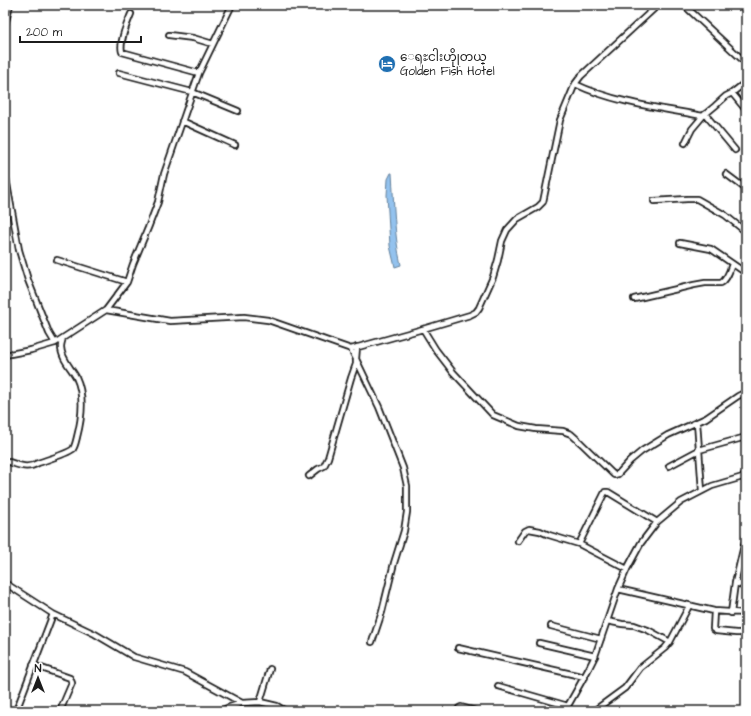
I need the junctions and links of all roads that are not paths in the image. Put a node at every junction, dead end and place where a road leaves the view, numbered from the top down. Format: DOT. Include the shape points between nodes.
graph roads {
  1 [pos="10,5"];
  2 [pos="232,5"];
  3 [pos="658,5"];
  4 [pos="684,5"];
  5 [pos="740,5"];
  6 [pos="746,10"];
  7 [pos="132,14"];
  8 [pos="5,25"];
  9 [pos="169,35"];
  10 [pos="213,44"];
  11 [pos="746,63"];
  12 [pos="119,73"];
  13 [pos="199,73"];
  14 [pos="746,82"];
  15 [pos="575,84"];
  16 [pos="192,92"];
  17 [pos="732,93"];
  18 [pos="746,110"];
  19 [pos="238,111"];
  20 [pos="704,115"];
  21 [pos="182,121"];
  22 [pos="685,143"];
  23 [pos="235,145"];
  24 [pos="735,150"];
  25 [pos="5,173"];
  26 [pos="726,174"];
  27 [pos="746,189"];
  28 [pos="654,201"];
  29 [pos="746,232"];
  30 [pos="680,243"];
  31 [pos="57,260"];
  32 [pos="732,264"];
  33 [pos="746,273"];
  34 [pos="127,282"];
  35 [pos="634,299"];
  36 [pos="106,310"];
  37 [pos="423,329"];
  38 [pos="63,338"];
  39 [pos="55,343"];
  40 [pos="357,347"];
  41 [pos="351,349"];
  42 [pos="5,355"];
  43 [pos="356,359"];
  44 [pos="746,392"];
  45 [pos="697,422"];
  46 [pos="746,437"];
  47 [pos="699,450"];
  48 [pos="9,462"];
  49 [pos="669,466"];
  50 [pos="309,476"];
  51 [pos="746,476"];
  52 [pos="702,491"];
  53 [pos="657,522"];
  54 [pos="746,537"];
  55 [pos="518,541"];
  56 [pos="579,544"];
  57 [pos="743,559"];
  58 [pos="627,568"];
  59 [pos="5,583"];
  60 [pos="735,583"];
  61 [pos="746,586"];
  62 [pos="618,589"];
  63 [pos="689,606"];
  64 [pos="714,611"];
  65 [pos="731,613"];
  66 [pos="746,613"];
  67 [pos="53,614"];
  68 [pos="607,621"];
  69 [pos="551,626"];
  70 [pos="746,633"];
  71 [pos="601,639"];
  72 [pos="372,642"];
  73 [pos="670,642"];
  74 [pos="539,643"];
  75 [pos="458,648"];
  76 [pos="595,656"];
  77 [pos="33,665"];
  78 [pos="270,670"];
  79 [pos="585,677"];
  80 [pos="498,686"];
  81 [pos="260,702"];
  82 [pos="242,703"];
  83 [pos="18,710"];
  84 [pos="567,710"];
  85 [pos="60,711"];
  86 [pos="221,711"];
  87 [pos="285,711"];
  88 [pos="458,711"];
  89 [pos="476,711"];
  90 [pos="592,711"];
  1 -- 8 [label="street"];
  2 -- 10 [label="street"];
  3 -- 15 [label="street"];
  4 -- 11 [label="street"];
  5 -- 6 [label="highway"];
  7 -- 13 [label="street" via="124,32 122,52"];
  9 -- 10 [label="street"];
  10 -- 13 [label="street"];
  12 -- 16 [label="street"];
  13 -- 16 [label="street"];
  14 -- 17 [label="street"];
  15 -- 20 [label="street" via="629,102"];
  15 -- 37 [label="street" via="560,120 543,202 517,219 507,230 480,308 470,315"];
  16 -- 19 [label="street"];
  16 -- 21 [label="street"];
  17 -- 18 [label="street"];
  17 -- 20 [label="street"];
  20 -- 22 [label="street" via="692,128"];
  20 -- 24 [label="street"];
  21 -- 23 [label="street"];
  21 -- 34 [label="street" via="164,174 158,202"];
  25 -- 39 [label="street" via="19,250 28,280"];
  26 -- 27 [label="street"];
  28 -- 29 [label="street" via="697,199 725,215"];
  30 -- 32 [label="street" via="711,249"];
  31 -- 34 [label="street"];
  32 -- 33 [label="street"];
  32 -- 35 [label="street" via="724,282 694,285"];
  34 -- 36 [label="street"];
  36 -- 38 [label="street"];
  36 -- 41 [label="street" via="170,321 258,318"];
  37 -- 40 [label="street"];
  37 -- 45 [label="street" via="453,372 493,415 519,426 571,434 614,475 642,451 668,435"];
  38 -- 39 [label="street"];
  38 -- 48 [label="street" via="62,353 81,389 82,406 74,448 34,466"];
  39 -- 42 [label="street"];
  40 -- 41 [label="street"];
  40 -- 43 [label="street"];
  41 -- 43 [label="street"];
  43 -- 50 [label="street" via="328,458 324,466"];
  43 -- 72 [label="street" via="379,407 403,468 407,486 404,531"];
  44 -- 45 [label="street"];
  45 -- 47 [label="street"];
  46 -- 47 [label="street"];
  47 -- 49 [label="street"];
  47 -- 52 [label="street"];
  51 -- 52 [label="street"];
  52 -- 53 [label="street" via="681,502"];
  53 -- 56 [label="street" via="605,492"];
  53 -- 58 [label="street"];
  54 -- 57 [label="street"];
  55 -- 56 [label="street" via="528,529"];
  56 -- 58 [label="street"];
  57 -- 60 [label="street"];
  58 -- 62 [label="street"];
  59 -- 67 [label="street"];
  60 -- 61 [label="street"];
  60 -- 65 [label="street"];
  62 -- 63 [label="street"];
  62 -- 68 [label="street"];
  63 -- 64 [label="street"];
  63 -- 73 [label="street"];
  64 -- 65 [label="street"];
  64 -- 70 [label="street" via="716,631"];
  65 -- 66 [label="street"];
  67 -- 77 [label="street"];
  67 -- 82 [label="street" via="95,634 134,657 185,672"];
  68 -- 71 [label="street"];
  68 -- 73 [label="street" via="634,625"];
  69 -- 71 [label="street"];
  71 -- 76 [label="street"];
  73 -- 90 [label="street" via="640,668 625,688"];
  74 -- 76 [label="street"];
  75 -- 79 [label="street"];
  76 -- 79 [label="street"];
  77 -- 83 [label="street"];
  77 -- 85 [label="street" via="70,678 72,683"];
  78 -- 81 [label="street"];
  79 -- 84 [label="street"];
  80 -- 84 [label="street"];
  81 -- 82 [label="street"];
  81 -- 87 [label="street"];
  82 -- 86 [label="street"];
  88 -- 89 [label="street" via="461,707"];
}
